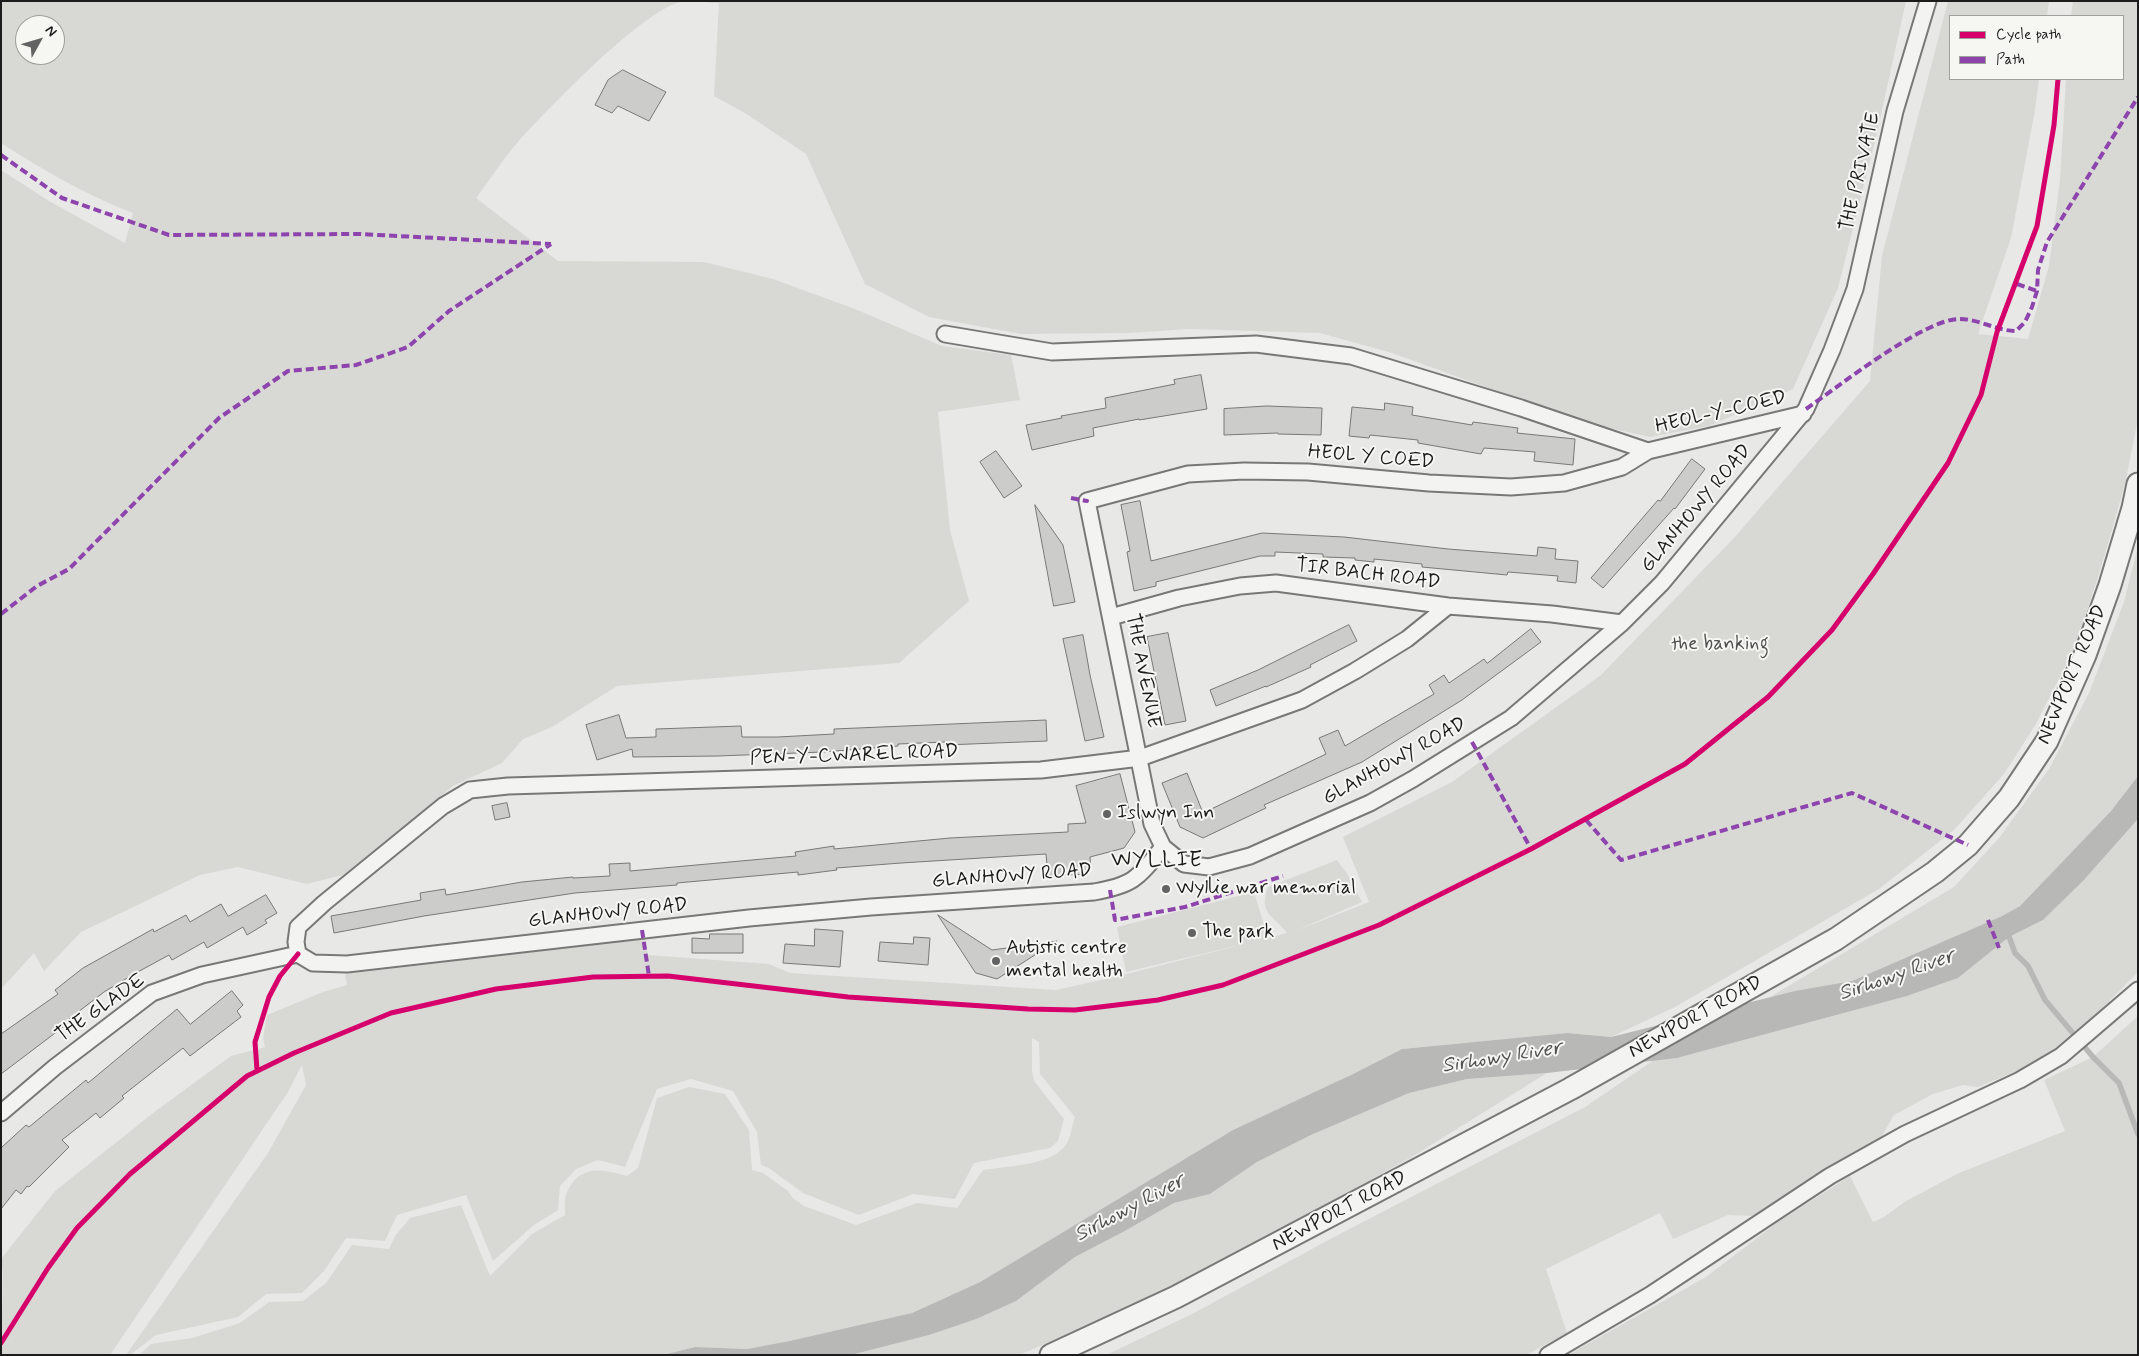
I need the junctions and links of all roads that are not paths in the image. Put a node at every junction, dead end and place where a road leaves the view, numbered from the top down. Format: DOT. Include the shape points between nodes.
graph roads {
  1 [pos="1928,1"];
  2 [pos="945,334"];
  3 [pos="1832,350"];
  4 [pos="1803,414"];
  5 [pos="1648,451"];
  6 [pos="2138,484"];
  7 [pos="1087,501"];
  8 [pos="1448,606"];
  9 [pos="1111,616"];
  10 [pos="1622,623"];
  11 [pos="1140,758"];
  12 [pos="1162,847"];
  13 [pos="298,954"];
  14 [pos="2138,990"];
  15 [pos="1,1113"];
  16 [pos="1051,1355"];
  17 [pos="1548,1355"];
  1 -- 3 [label="street, THE PRIVATE" via="1895,111 1855,290"];
  2 -- 5 [label="street" via="1052,352 1256,344 1351,356"];
  3 -- 4 [label="street, GLANHOWY ROAD"];
  4 -- 5 [label="street, HEOL-Y-COED"];
  4 -- 10 [label="street, GLANHOWY ROAD" via="1693,548"];
  5 -- 7 [label="street, HEOL Y COED" via="1622,467 1564,483 1511,487 1308,472 1244,471 1188,474"];
  6 -- 16 [label="main road, NEWPORT ROAD" via="2110,585 2085,655 2047,741 2009,798 1968,845 1935,872 1836,938 1570,1089 1176,1297"];
  7 -- 9 [label="street, THE AVENUE"];
  8 -- 9 [label="street, TIR BACH ROAD" via="1276,583 1240,586 1179,598"];
  8 -- 10 [label="street, TIR BACH ROAD"];
  8 -- 11 [label="street, PEN-Y-CWAREL ROAD" via="1407,639 1302,700"];
  9 -- 11 [label="street, THE AVENUE"];
  10 -- 12 [label="street, GLANHOWY ROAD" via="1511,718 1370,803 1250,856 1209,867 1184,864"];
  11 -- 12 [label="street, THE AVENUE" via="1152,824"];
  11 -- 13 [label="street, PEN-Y-CWAREL ROAD" via="1041,770 508,786 470,790 443,806 298,927"];
  12 -- 13 [label="street, GLANHOWY ROAD" via="1141,874 1120,888 1094,892 749,918 346,964 313,963"];
  13 -- 15 [label="street, THE GLADE" via="202,974 152,993 55,1066"];
  14 -- 17 [label="street" via="2061,1056 2020,1080 1905,1134 1830,1176 1650,1295"];
}
